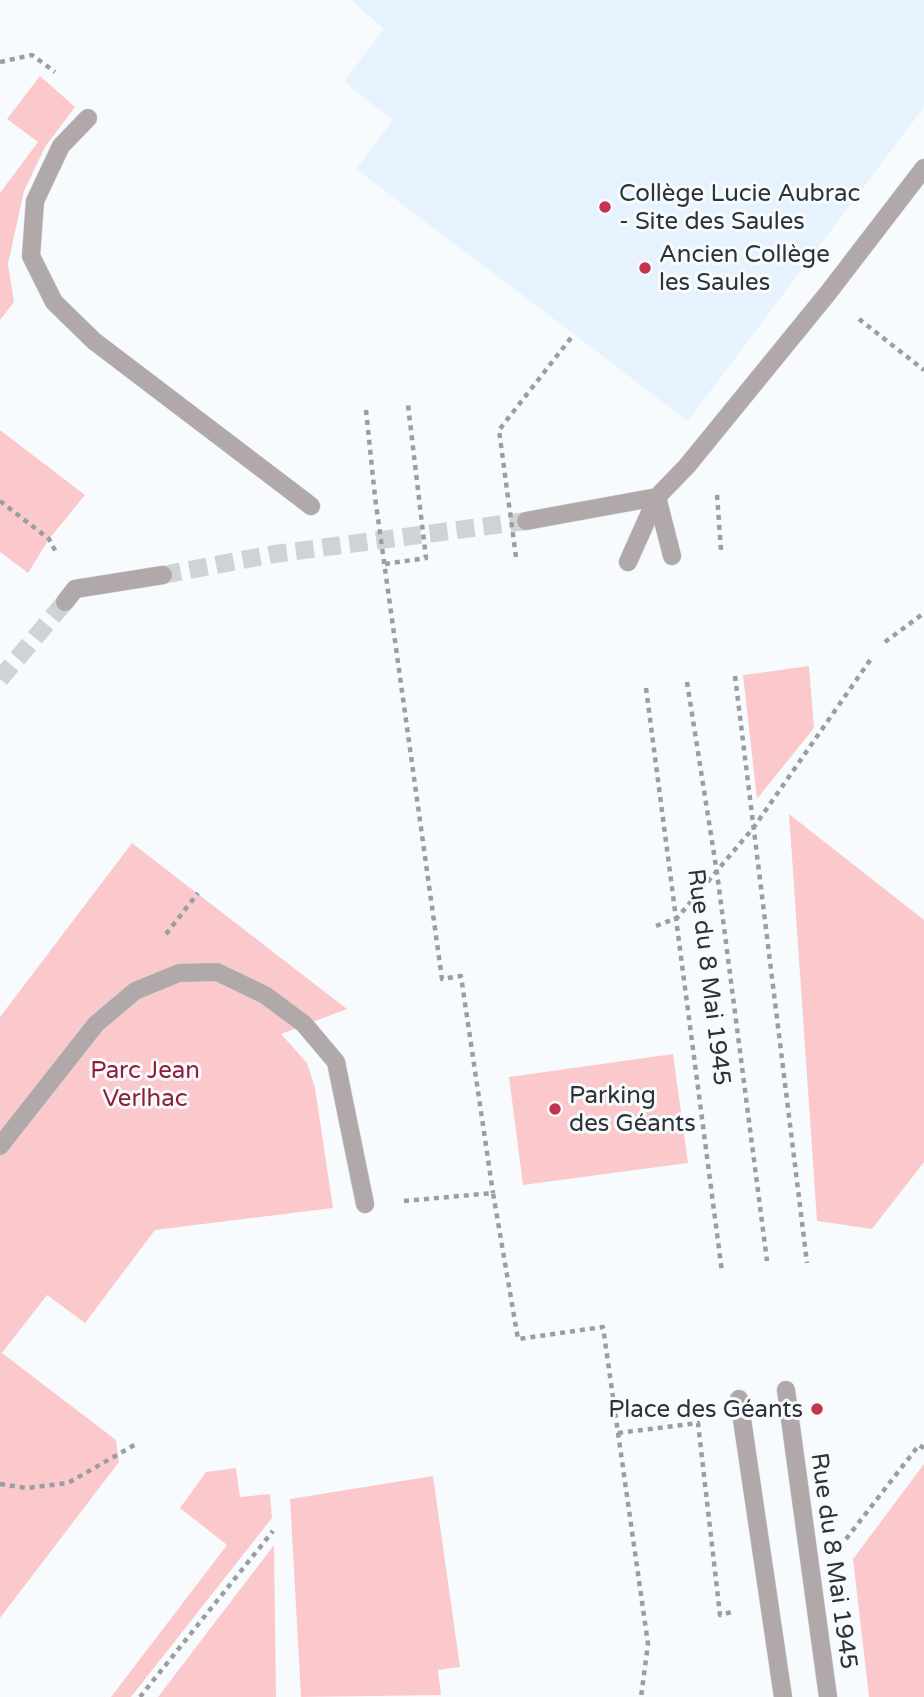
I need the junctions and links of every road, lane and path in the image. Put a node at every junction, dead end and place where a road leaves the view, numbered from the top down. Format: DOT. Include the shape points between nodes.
graph roads {
  1 [pos="0,62"];
  2 [pos="55,72"];
  3 [pos="88,118"];
  4 [pos="924,169"];
  5 [pos="828,293"];
  6 [pos="573,334"];
  7 [pos="924,370"];
  8 [pos="408,405"];
  9 [pos="366,410"];
  10 [pos="657,497"];
  11 [pos="0,501"];
  12 [pos="311,506"];
  13 [pos="526,521"];
  14 [pos="672,556"];
  15 [pos="516,557"];
  16 [pos="628,562"];
  17 [pos="385,564"];
  18 [pos="163,575"];
  19 [pos="70,595"];
  20 [pos="924,614"];
  21 [pos="885,642"];
  22 [pos="873,656"];
  23 [pos="735,676"];
  24 [pos="687,682"];
  25 [pos="646,688"];
  26 [pos="754,827"];
  27 [pos="716,873"];
  28 [pos="198,893"];
  29 [pos="190,904"];
  30 [pos="677,918"];
  31 [pos="656,926"];
  32 [pos="0,1146"];
  33 [pos="493,1193"];
  34 [pos="365,1204"];
  35 [pos="767,1261"];
  36 [pos="807,1263"];
  37 [pos="722,1272"];
  38 [pos="786,1390"];
  39 [pos="739,1399"];
  40 [pos="618,1433"];
  41 [pos="136,1444"];
  42 [pos="0,1484"];
  43 [pos="273,1531"];
  44 [pos="720,1615"];
  45 [pos="140,1697"];
  46 [pos="641,1697"];
  47 [pos="783,1697"];
  48 [pos="828,1697"];
  1 -- 2 [label="path" via="32,55"];
  3 -- 12 [label="street" via="61,146 35,201 31,256 54,302 94,341"];
  4 -- 5 [label="street"];
  5 -- 7 [label="path"];
  5 -- 10 [label="street"];
  6 -- 15 [label="path, bridge" via="499,430"];
  8 -- 17 [label="path" via="426,558"];
  9 -- 17 [label="path"];
  10 -- 13 [label="street"];
  10 -- 14 [label="street"];
  10 -- 16 [label="street"];
  11 -- 19 [label="path" via="50,539"];
  17 -- 33 [label="path" via="442,979 461,976"];
  18 -- 19 [label="street"];
  20 -- 21 [label="path"];
  22 -- 26 [label="path"];
  23 -- 26 [label="path"];
  24 -- 27 [label="path, Rue du 8 Mai 1945"];
  25 -- 30 [label="path, Rue du 8 Mai 1945"];
  26 -- 27 [label="path"];
  26 -- 36 [label="path"];
  27 -- 30 [label="path"];
  27 -- 35 [label="path, Rue du 8 Mai 1945"];
  28 -- 29 [label="path"];
  30 -- 31 [label="path"];
  30 -- 37 [label="path, Rue du 8 Mai 1945"];
  32 -- 34 [label="street" via="96,1024 135,991 179,973 217,972 265,995 304,1024 336,1062"];
  33 -- 34 [label="path"];
  33 -- 40 [label="path" via="518,1339 603,1327"];
  38 -- 48 [label="street, Rue du 8 Mai 1945"];
  39 -- 47 [label="street"];
  40 -- 44 [label="path" via="698,1423"];
  40 -- 46 [label="path" via="648,1644"];
  41 -- 42 [label="path" via="68,1483 27,1488"];
  43 -- 45 [label="path"];
}
